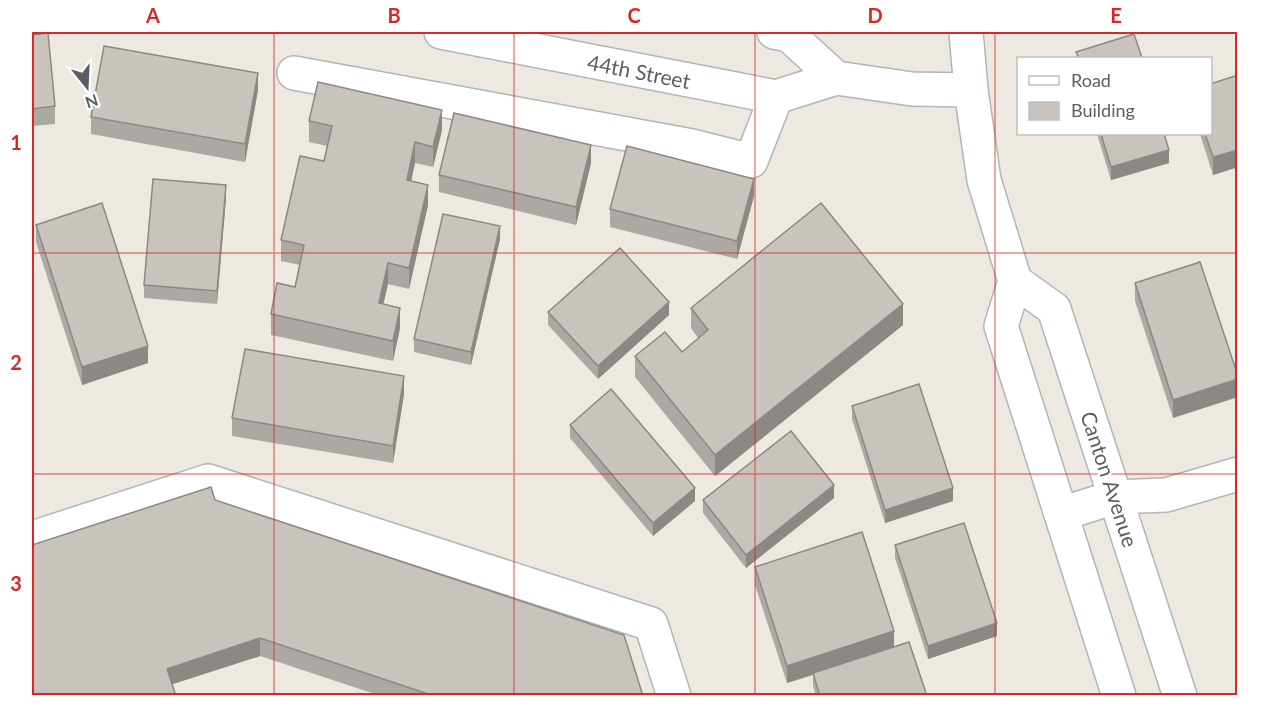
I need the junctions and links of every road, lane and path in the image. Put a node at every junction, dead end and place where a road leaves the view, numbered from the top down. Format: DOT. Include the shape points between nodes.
graph roads {
  1 [pos="441,32"];
  2 [pos="774,32"];
  3 [pos="966,32"];
  4 [pos="294,73"];
  5 [pos="836,78"];
  6 [pos="971,90"];
  7 [pos="776,98"];
  8 [pos="1015,281"];
  9 [pos="1238,474"];
  10 [pos="1115,497"];
  11 [pos="1061,514"];
  12 [pos="32,538"];
  13 [pos="674,696"];
  14 [pos="1119,696"];
  15 [pos="1180,696"];
  1 -- 7 [label="street, 44th Street"];
  2 -- 5 [label="street" via="789,35"];
  3 -- 6 [label="street"];
  4 -- 7 [label="street" via="670,142 751,161"];
  5 -- 6 [label="street, 44th Street" via="912,89"];
  5 -- 7 [label="street, 44th Street"];
  6 -- 8 [label="street" via="984,180"];
  8 -- 10 [label="street, Canton Avenue" via="1054,309"];
  8 -- 11 [label="street" via="1001,326"];
  9 -- 10 [label="street" via="1166,495"];
  10 -- 11 [label="street"];
  10 -- 15 [label="street, Canton Avenue"];
  11 -- 14 [label="street"];
  12 -- 13 [label="street" via="208,481 651,624"];
}
